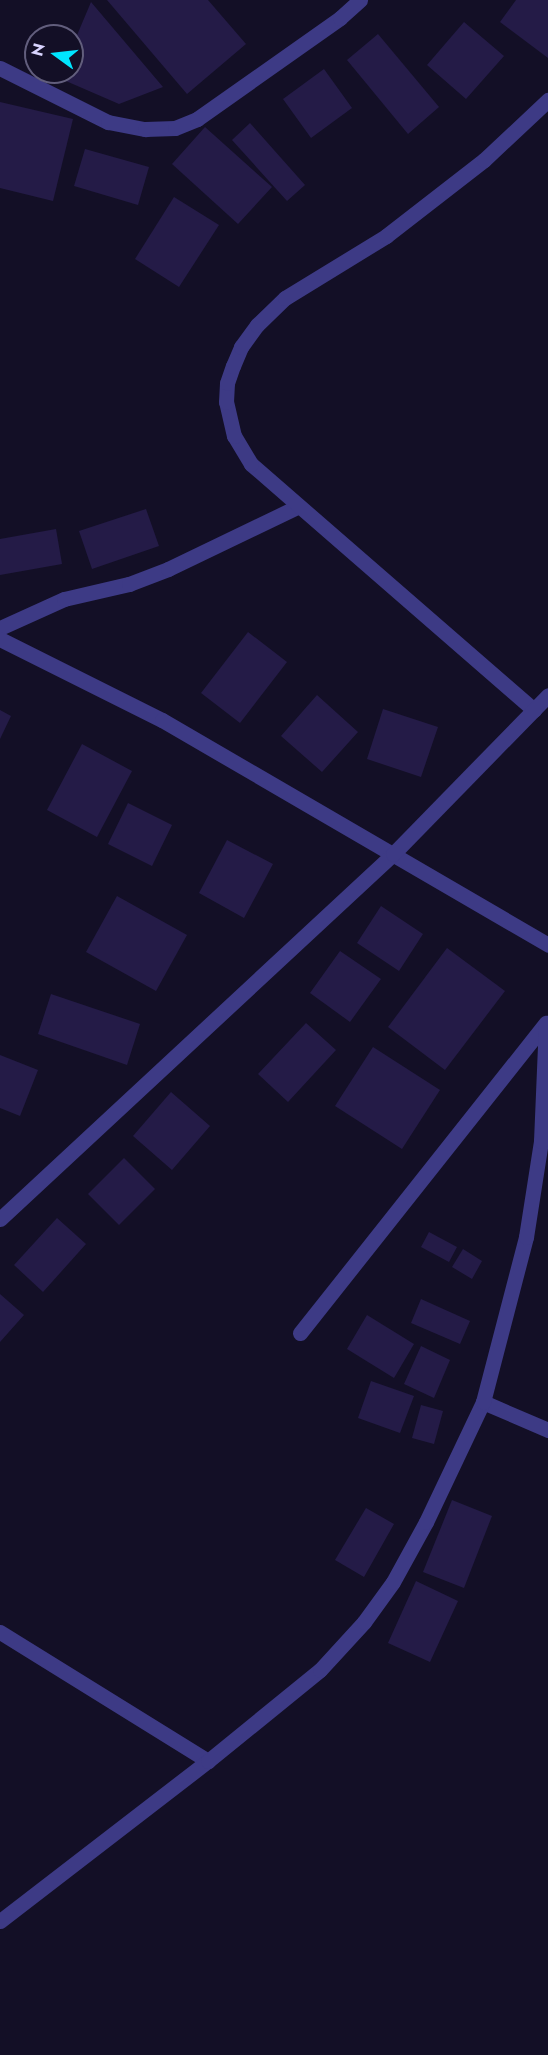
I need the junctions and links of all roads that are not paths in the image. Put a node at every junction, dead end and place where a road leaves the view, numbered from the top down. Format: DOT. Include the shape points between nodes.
graph roads {
  1 [pos="360,0"];
  2 [pos="0,68"];
  3 [pos="548,100"];
  4 [pos="299,506"];
  5 [pos="0,628"];
  6 [pos="0,639"];
  7 [pos="548,695"];
  8 [pos="534,710"];
  9 [pos="393,854"];
  10 [pos="548,945"];
  11 [pos="547,1022"];
  12 [pos="0,1219"];
  13 [pos="300,1333"];
  14 [pos="483,1402"];
  15 [pos="548,1430"];
  16 [pos="0,1632"];
  17 [pos="208,1761"];
  18 [pos="0,1921"];
  1 -- 2 [label="street" via="197,118 175,128 145,129 108,122"];
  3 -- 4 [label="street" via="484,160 386,236 285,298 241,347 227,382 226,402 234,436 251,464"];
  4 -- 5 [label="street" via="168,569 129,584 64,599"];
  4 -- 8 [label="street"];
  6 -- 9 [label="street" via="162,720"];
  7 -- 8 [label="street"];
  8 -- 9 [label="street"];
  9 -- 10 [label="street"];
  9 -- 12 [label="street"];
  11 -- 13 [label="street"];
  11 -- 14 [label="street" via="541,1141 526,1237"];
  14 -- 15 [label="street"];
  14 -- 17 [label="street" via="393,1582 364,1622 320,1670"];
  16 -- 17 [label="street"];
  17 -- 18 [label="street"];
}
